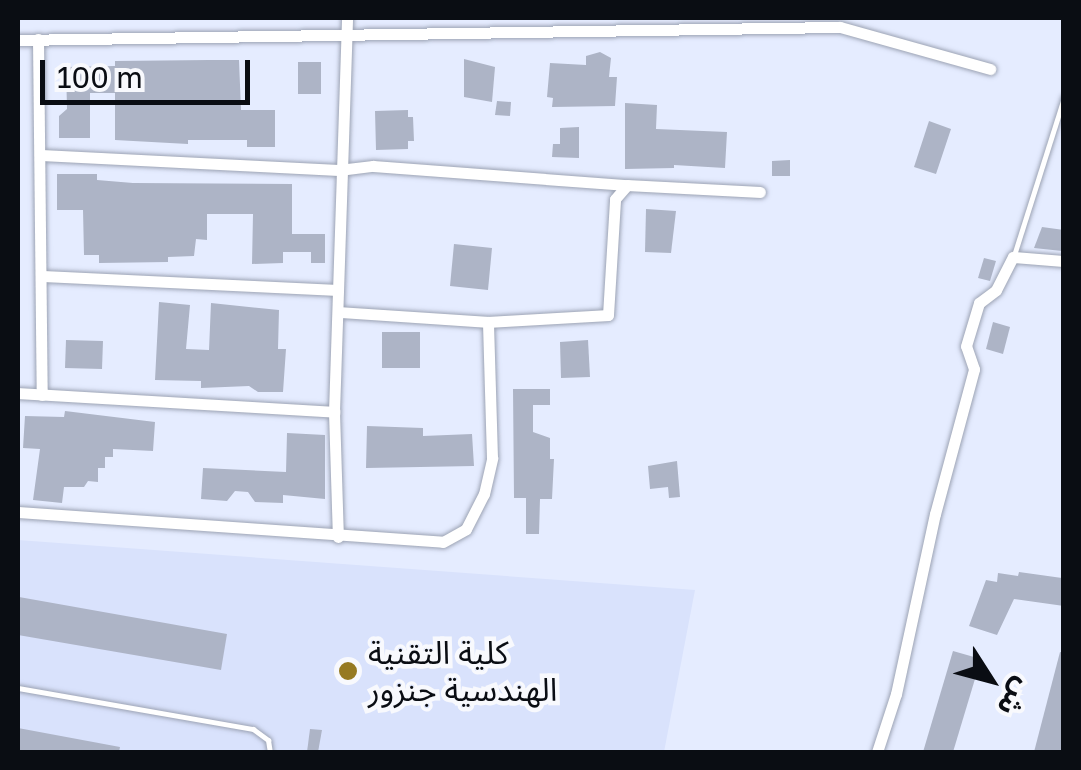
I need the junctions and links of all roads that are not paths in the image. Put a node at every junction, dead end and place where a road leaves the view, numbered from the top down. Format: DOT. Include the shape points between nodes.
graph roads {
  1 [pos="346,18"];
  2 [pos="487,24"];
  3 [pos="343,33"];
  4 [pos="18,40"];
  5 [pos="38,40"];
  6 [pos="990,69"];
  7 [pos="1064,97"];
  8 [pos="41,156"];
  9 [pos="339,170"];
  10 [pos="627,185"];
  11 [pos="760,192"];
  12 [pos="1013,258"];
  13 [pos="1064,261"];
  14 [pos="43,276"];
  15 [pos="338,290"];
  16 [pos="338,312"];
  17 [pos="488,322"];
  18 [pos="18,393"];
  19 [pos="42,395"];
  20 [pos="334,412"];
  21 [pos="18,512"];
  22 [pos="338,536"];
  23 [pos="18,688"];
  24 [pos="270,752"];
  25 [pos="878,752"];
  1 -- 3 [label="street"];
  2 -- 3 [label="street"];
  2 -- 6 [label="street" via="840,26"];
  3 -- 5 [label="street"];
  3 -- 9 [label="street"];
  4 -- 5 [label="street"];
  5 -- 8 [label="street"];
  7 -- 12 [label="lane"];
  8 -- 9 [label="street"];
  8 -- 14 [label="street"];
  9 -- 10 [label="street" via="373,166"];
  9 -- 15 [label="street"];
  10 -- 11 [label="street"];
  10 -- 17 [label="street" via="614,200 608,315"];
  12 -- 13 [label="street"];
  12 -- 25 [label="street" via="996,290 979,303 966,346 974,369"];
  14 -- 15 [label="street"];
  14 -- 19 [label="street"];
  15 -- 16 [label="street"];
  16 -- 17 [label="street"];
  16 -- 20 [label="street"];
  17 -- 22 [label="street" via="492,458 466,529 442,542"];
  18 -- 19 [label="street"];
  19 -- 20 [label="street"];
  20 -- 22 [label="street"];
  21 -- 22 [label="street"];
  23 -- 24 [label="lane" via="253,729 268,740"];
}
